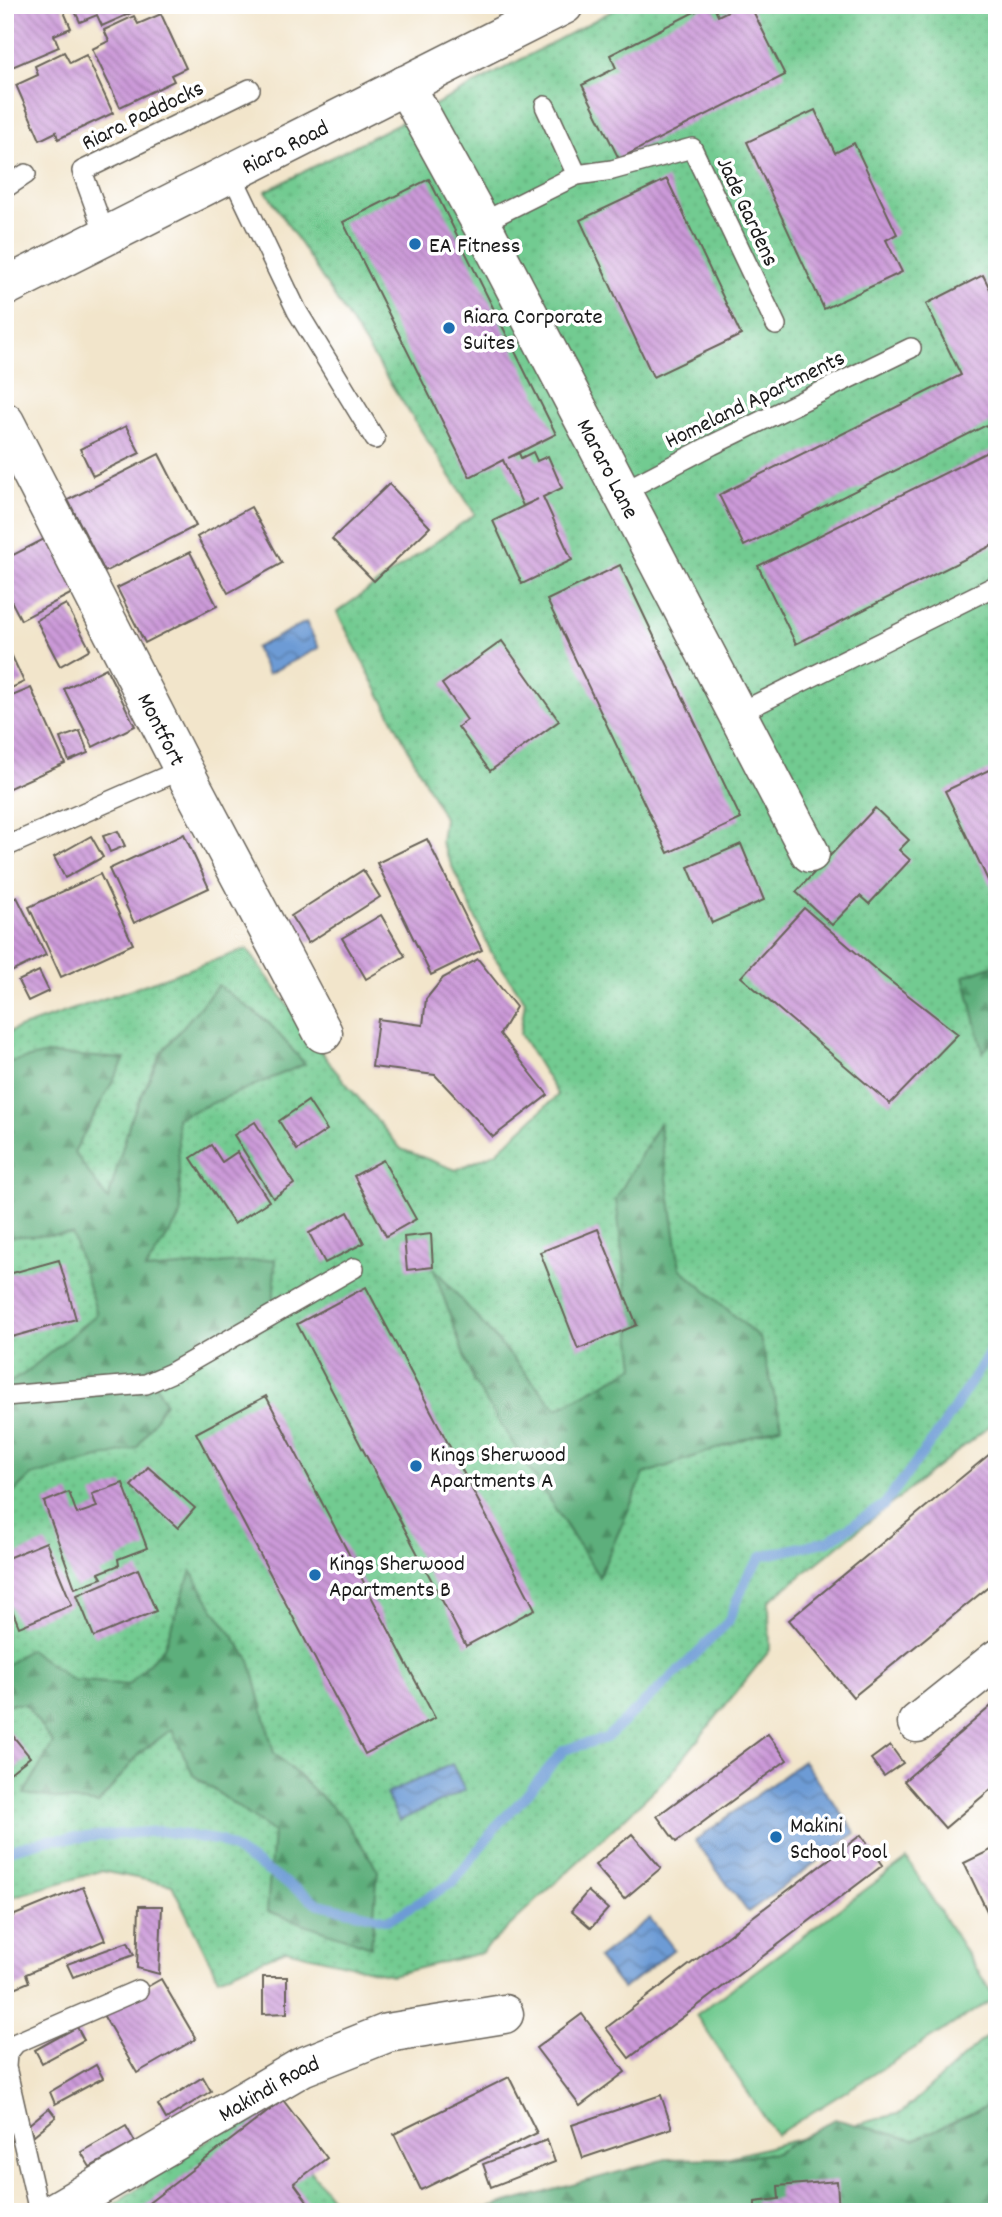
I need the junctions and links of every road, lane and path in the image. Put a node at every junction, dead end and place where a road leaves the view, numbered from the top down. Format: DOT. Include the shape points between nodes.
graph roads {
  1 [pos="556,7"];
  2 [pos="405,85"];
  3 [pos="250,89"];
  4 [pos="545,106"];
  5 [pos="231,173"];
  6 [pos="26,174"];
  7 [pos="578,175"];
  8 [pos="5,188"];
  9 [pos="481,223"];
  10 [pos="106,237"];
  11 [pos="5,287"];
  12 [pos="776,325"];
  13 [pos="911,348"];
  14 [pos="5,422"];
  15 [pos="375,439"];
  16 [pos="620,493"];
  17 [pos="997,585"];
  18 [pos="737,714"];
  19 [pos="183,769"];
  20 [pos="5,848"];
  21 [pos="810,853"];
  22 [pos="323,1033"];
  23 [pos="354,1268"];
  24 [pos="5,1396"];
  25 [pos="997,1659"];
  26 [pos="917,1723"];
  27 [pos="138,1990"];
  28 [pos="504,2014"];
  29 [pos="39,2212"];
  30 [pos="54,2212"];
  1 -- 2 [label="street, Riara Road"];
  2 -- 5 [label="street, Riara Road"];
  2 -- 9 [label="street, Mararo Lane"];
  3 -- 10 [label="lane, Riara Paddocks" via="82,171"];
  4 -- 7 [label="lane"];
  5 -- 10 [label="street, Riara Road"];
  5 -- 15 [label="lane" via="297,311"];
  6 -- 8 [label="lane"];
  7 -- 9 [label="lane, Jade Gardens"];
  7 -- 12 [label="lane, Jade Gardens" via="692,148"];
  9 -- 16 [label="street, Mararo Lane"];
  10 -- 11 [label="street, Riara Road"];
  13 -- 16 [label="lane, Homeland Apartments"];
  14 -- 19 [label="street, Montfort"];
  16 -- 18 [label="street, Mararo Lane"];
  17 -- 18 [label="lane"];
  18 -- 21 [label="street, Mararo Lane"];
  19 -- 20 [label="lane"];
  19 -- 22 [label="street, Montfort"];
  23 -- 24 [label="lane" via="146,1384"];
  25 -- 26 [label="street"];
  27 -- 29 [label="lane" via="16,2043 7,2054 6,2067"];
  28 -- 30 [label="street, Makindi Road" via="387,2033 302,2067"];
}
